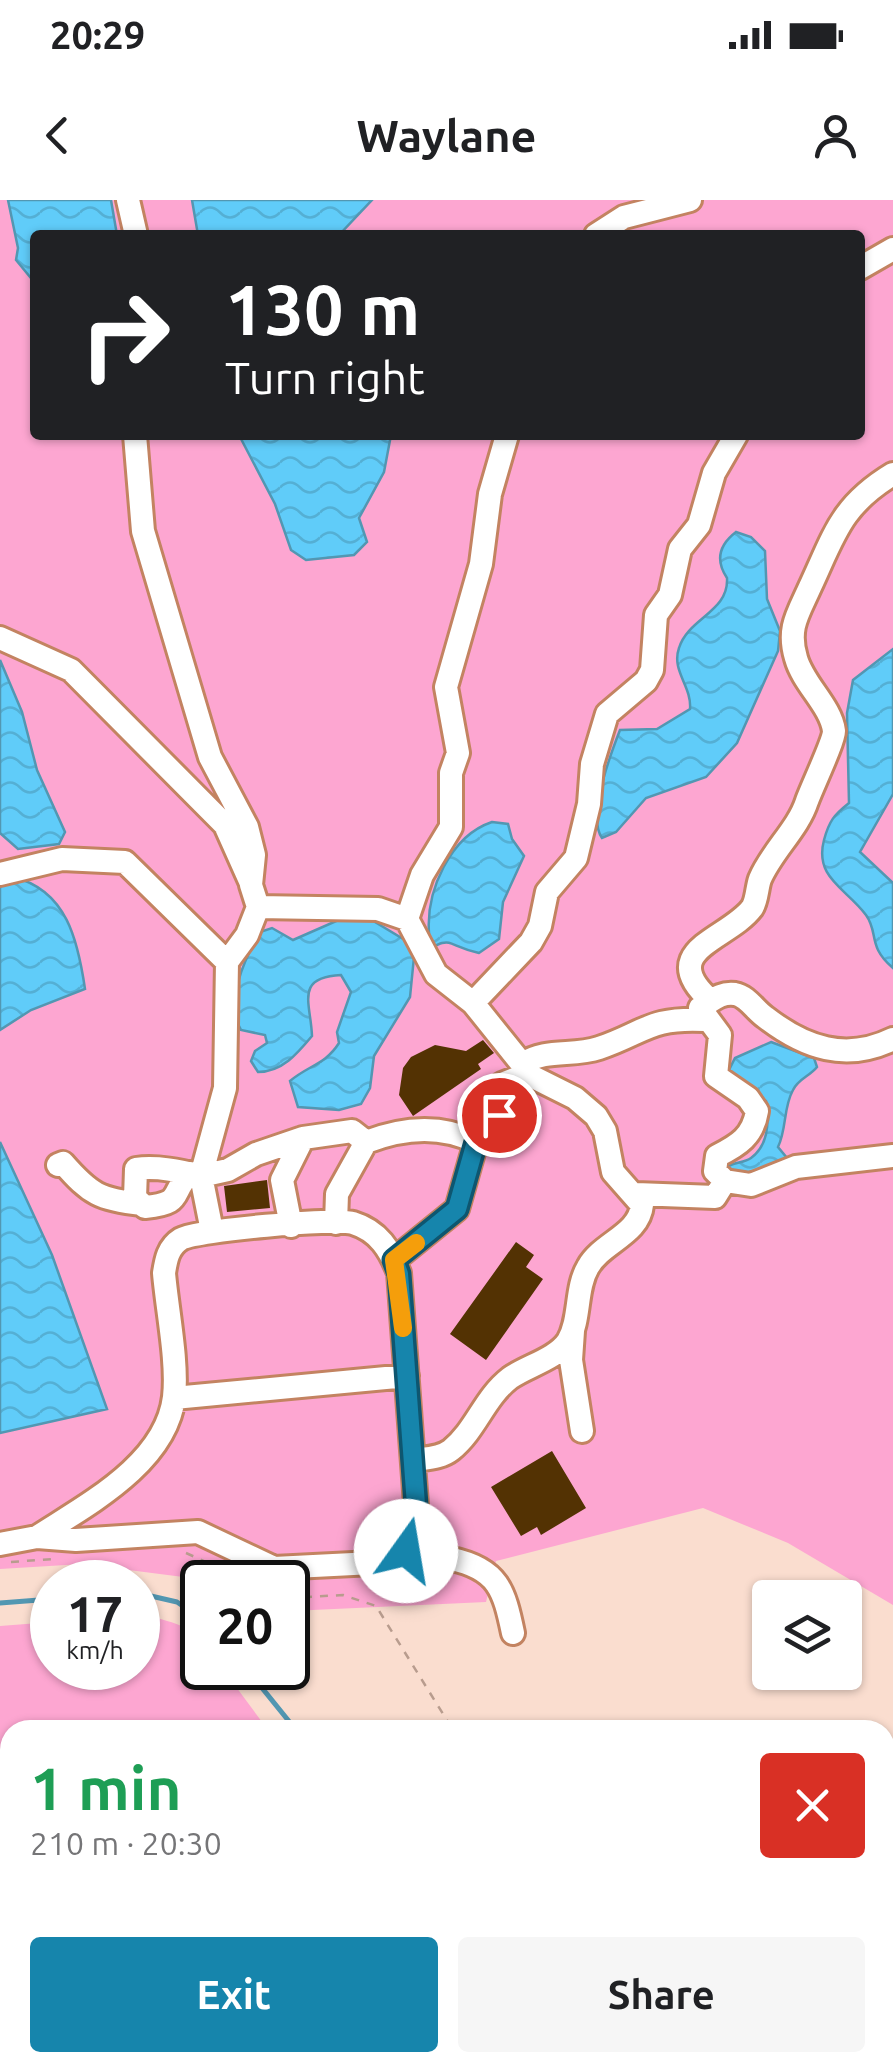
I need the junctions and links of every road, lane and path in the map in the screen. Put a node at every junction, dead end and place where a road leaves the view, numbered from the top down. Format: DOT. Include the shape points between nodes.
graph roads {
  1 [pos="128,200"];
  2 [pos="690,200"];
  3 [pos="135,230"];
  4 [pos="604,230"];
  5 [pos="893,249"];
  6 [pos="865,265"];
  7 [pos="135,440"];
  8 [pos="506,440"];
  9 [pos="733,440"];
  10 [pos="893,474"];
  11 [pos="0,638"];
  12 [pos="0,874"];
  13 [pos="254,896"];
  14 [pos="416,937"];
  15 [pos="227,962"];
  16 [pos="473,1004"];
  17 [pos="708,1011"];
  18 [pos="893,1039"];
  19 [pos="524,1069"];
  20 [pos="303,1138"];
  21 [pos="366,1142"];
  22 [pos="476,1142"];
  23 [pos="893,1156"];
  24 [pos="58,1165"];
  25 [pos="196,1175"];
  26 [pos="725,1180"];
  27 [pos="636,1194"];
  28 [pos="142,1204"];
  29 [pos="336,1223"];
  30 [pos="292,1226"];
  31 [pos="212,1231"];
  32 [pos="394,1260"];
  33 [pos="573,1331"];
  34 [pos="407,1376"];
  35 [pos="174,1398"];
  36 [pos="582,1431"];
  37 [pos="414,1460"];
  38 [pos="36,1538"];
  39 [pos="0,1544"];
  40 [pos="173,1552"];
  41 [pos="56,1559"];
  42 [pos="202,1560"];
  43 [pos="0,1564"];
  44 [pos="382,1564"];
  45 [pos="310,1596"];
  46 [pos="514,1633"];
  47 [pos="446,1720"];
  1 -- 3 [label="lane"];
  2 -- 4 [label="lane" via="624,217"];
  5 -- 6 [label="lane"];
  7 -- 13 [label="lane" via="143,531 210,756 247,827"];
  8 -- 14 [label="lane" via="481,564 446,687 458,753 451,773 451,827 422,874"];
  9 -- 16 [label="lane" via="656,615 652,670 607,714 576,858 547,892 530,942"];
  10 -- 17 [label="lane" via="838,524 792,622 796,663 834,730 832,747 752,907 700,946 691,965"];
  11 -- 13 [label="lane" via="72,670 224,825"];
  12 -- 15 [label="lane" via="62,859 125,862"];
  13 -- 14 [label="lane" via="378,909"];
  13 -- 15 [label="lane" via="247,935"];
  14 -- 16 [label="lane" via="436,974"];
  15 -- 25 [label="lane" via="225,1088"];
  16 -- 19 [label="lane"];
  17 -- 18 [label="lane" via="722,994 740,994 797,1039 837,1053 867,1052"];
  17 -- 19 [label="lane" via="647,1025 597,1049 544,1053"];
  17 -- 26 [label="lane" via="720,1035 716,1076 757,1111 754,1129 716,1156 715,1172"];
  19 -- 22 [label="lane" via="502,1084 499,1115"];
  19 -- 27 [label="lane" via="596,1116 613,1172"];
  20 -- 21 [label="lane" via="352,1132"];
  20 -- 25 [label="lane" via="228,1170"];
  20 -- 30 [label="lane" via="282,1180"];
  21 -- 22 [label="lane" via="392,1132 442,1130"];
  21 -- 29 [label="lane" via="337,1194"];
  22 -- 32 [label="lane" via="457,1209"];
  23 -- 26 [label="lane" via="796,1167 751,1184"];
  24 -- 28 [label="lane" via="107,1201"];
  25 -- 28 [label="lane" via="179,1196"];
  25 -- 28 [label="lane" via="136,1169 135,1198"];
  25 -- 31 [label="lane"];
  26 -- 27 [label="lane" via="715,1197 702,1200"];
  27 -- 33 [label="lane" via="641,1216 588,1266"];
  29 -- 30 [label="lane"];
  29 -- 32 [label="lane" via="372,1232"];
  30 -- 31 [label="lane"];
  31 -- 35 [label="lane" via="181,1239 167,1253"];
  32 -- 34 [label="lane"];
  33 -- 36 [label="lane" via="570,1360"];
  33 -- 37 [label="lane" via="564,1347 488,1397 454,1448"];
  34 -- 35 [label="lane"];
  34 -- 37 [label="lane"];
  35 -- 38 [label="lane" via="158,1437 135,1466"];
  37 -- 44 [label="lane" via="418,1532 406,1551"];
  38 -- 39 [label="lane"];
  38 -- 44 [label="lane" via="198,1532 274,1568"];
  40 -- 42 [label="path"];
  41 -- 43 [label="path"];
  44 -- 46 [label="lane" via="452,1558 476,1564 494,1578"];
  45 -- 47 [label="path" via="344,1594 376,1606"];
}
